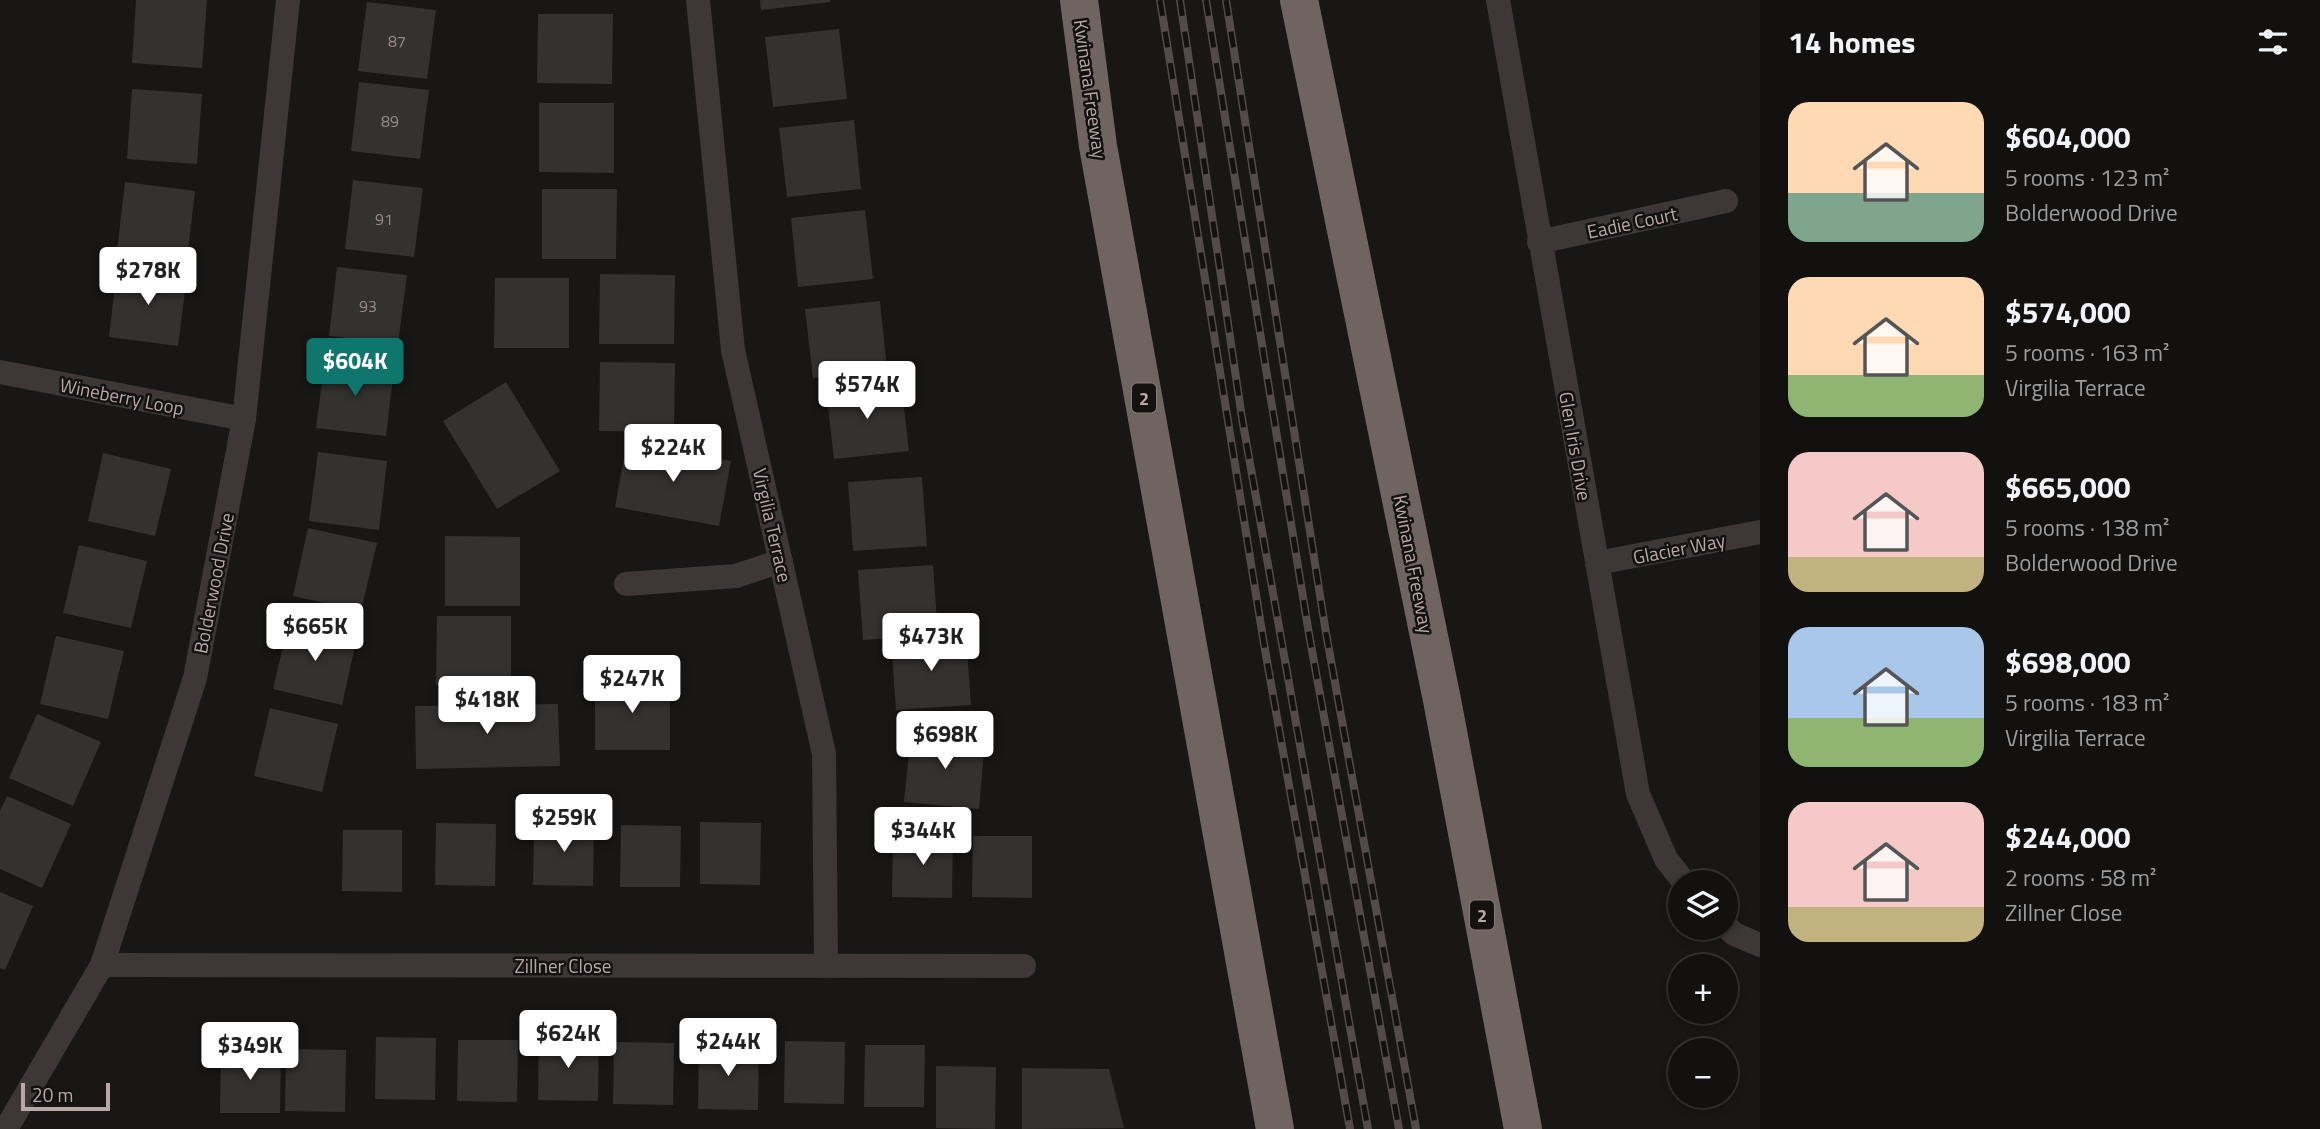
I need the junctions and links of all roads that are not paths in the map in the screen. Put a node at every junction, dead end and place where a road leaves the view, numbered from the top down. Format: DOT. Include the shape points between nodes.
graph roads {
  1 [pos="288,0"];
  2 [pos="698,0"];
  3 [pos="1079,0"];
  4 [pos="1299,0"];
  5 [pos="1497,0"];
  6 [pos="1726,201"];
  7 [pos="1539,242"];
  8 [pos="0,372"];
  9 [pos="244,419"];
  10 [pos="1760,533"];
  11 [pos="781,561"];
  12 [pos="1597,563"];
  13 [pos="626,584"];
  14 [pos="1442,700"];
  15 [pos="1675,870"];
  16 [pos="1738,936"];
  17 [pos="1760,945"];
  18 [pos="102,965"];
  19 [pos="826,966"];
  20 [pos="1024,966"];
  21 [pos="6,1129"];
  22 [pos="1275,1129"];
  23 [pos="1523,1129"];
  24 [pos="1538,1129"];
  1 -- 9 [label="street, Bolderwood Drive"];
  2 -- 11 [label="street, Virgilia Terrace" via="733,350"];
  3 -- 22 [label="highway, Kwinana Freeway / 2" via="1098,146"];
  4 -- 14 [label="highway, Kwinana Freeway / 2"];
  5 -- 7 [label="street, Glen Iris Drive"];
  6 -- 7 [label="street, Eadie Court"];
  7 -- 12 [label="street, Glen Iris Drive"];
  8 -- 9 [label="street, Wineberry Loop"];
  9 -- 18 [label="street, Bolderwood Drive" via="195,678"];
  10 -- 12 [label="street, Glacier Way"];
  11 -- 13 [label="street" via="736,576"];
  11 -- 19 [label="street, Virgilia Terrace" via="824,754"];
  12 -- 15 [label="street, Glen Iris Drive" via="1638,794"];
  14 -- 23 [label="highway, Kwinana Freeway / 2"];
  14 -- 24 [label="highway"];
  16 -- 17 [label="street"];
  18 -- 19 [label="street, Zillner Close"];
  18 -- 21 [label="street, Bolderwood Drive"];
  19 -- 20 [label="street, Zillner Close"];
}
